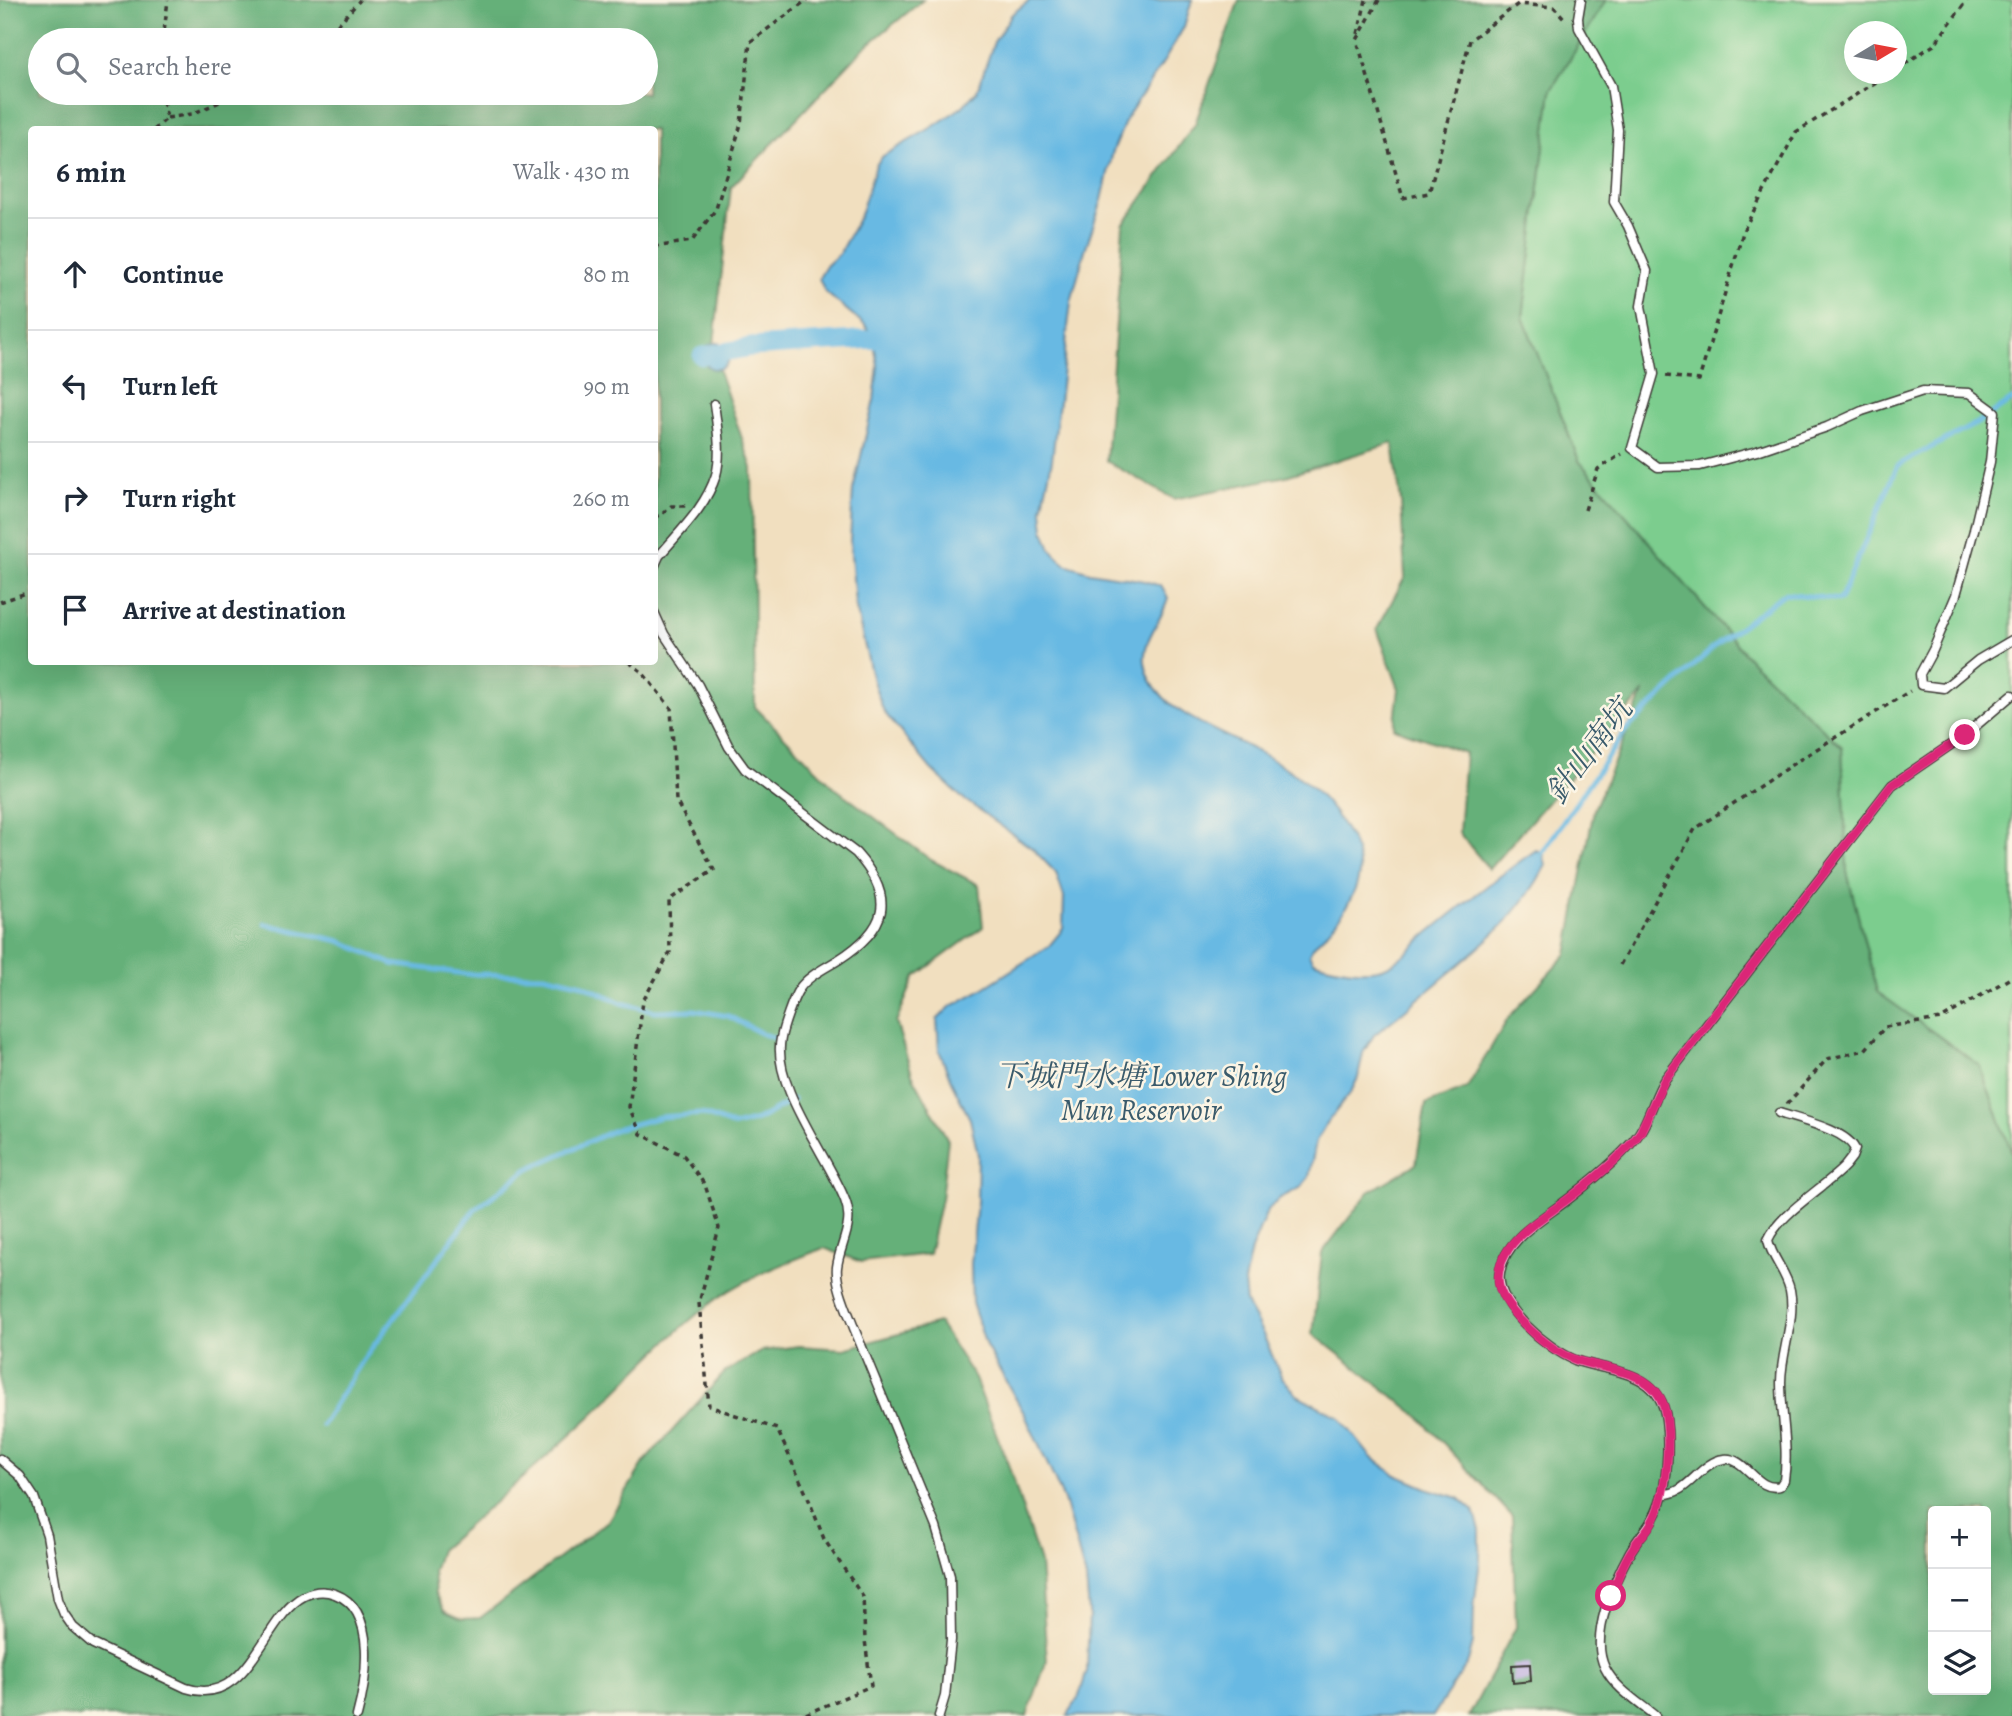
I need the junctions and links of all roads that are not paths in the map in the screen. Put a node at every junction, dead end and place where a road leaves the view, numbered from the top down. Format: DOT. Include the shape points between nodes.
graph roads {
  1 [pos="1581,0"];
  2 [pos="714,404"];
  3 [pos="658,558"];
  4 [pos="658,621"];
  5 [pos="2012,640"];
  6 [pos="2012,695"];
  7 [pos="1779,1113"];
  8 [pos="0,1459"];
  9 [pos="1663,1494"];
  10 [pos="357,1716"];
  11 [pos="939,1716"];
  12 [pos="1655,1716"];
  1 -- 5 [label="lane" via="1578,18 1583,37 1611,86 1618,130 1614,202 1647,271 1641,306 1654,374 1632,448 1658,467 1700,467 1923,391 1969,393 1995,412 1990,462 1956,595 1920,674 1921,685 1944,688"];
  2 -- 3 [label="lane" via="719,442 716,473 705,500"];
  4 -- 11 [label="lane" via="745,769 856,853 872,870 880,889 882,908 863,943 800,988 780,1040 781,1056 793,1100 846,1202 849,1226 836,1269 842,1296 936,1527 950,1576 951,1640"];
  6 -- 9 [label="lane" via="1965,735 1892,785 1665,1079 1636,1138 1522,1235 1506,1255 1499,1273 1500,1290 1532,1330 1567,1356 1629,1374 1659,1397 1667,1427"];
  7 -- 9 [label="lane" via="1840,1134 1855,1149 1845,1166 1791,1213 1768,1240 1786,1276 1791,1300 1781,1384 1784,1480 1778,1487 1768,1486 1736,1462 1723,1459 1674,1493"];
  8 -- 10 [label="lane" via="16,1471 34,1497 47,1535 60,1605 84,1637 181,1686 205,1692 223,1686 242,1671 294,1602 309,1594 332,1593 352,1606 363,1629 365,1674"];
  9 -- 12 [label="lane" via="1615,1585 1600,1644 1612,1677"];
}
